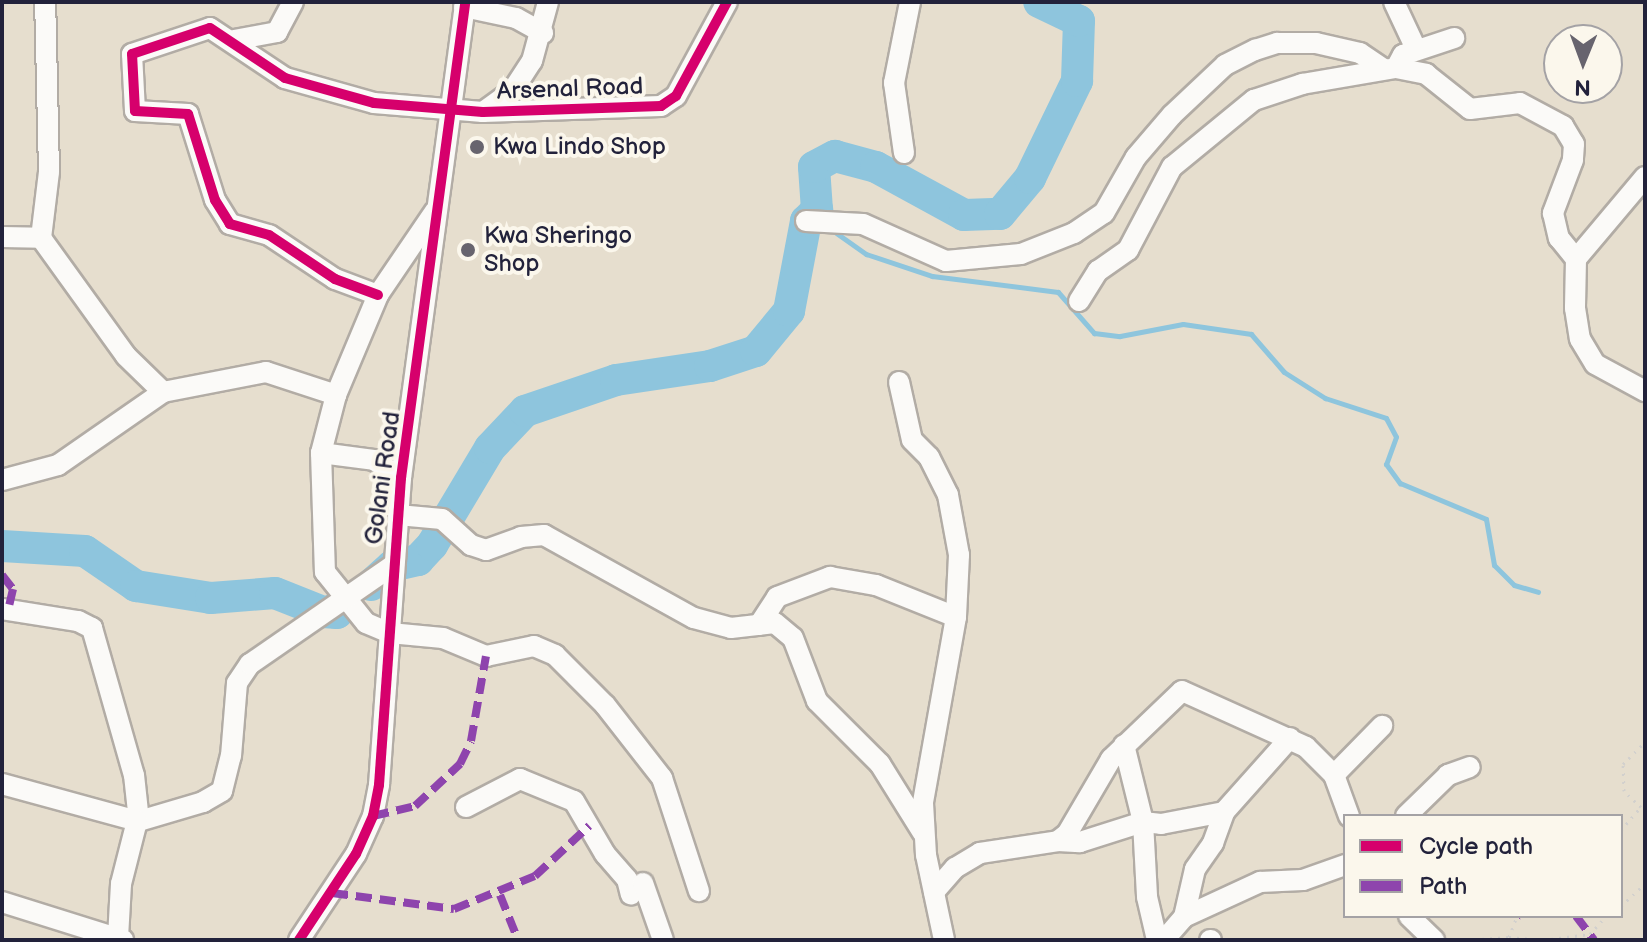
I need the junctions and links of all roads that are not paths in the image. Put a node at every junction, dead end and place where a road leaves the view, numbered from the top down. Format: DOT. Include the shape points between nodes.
graph roads {
  1 [pos="45,2"];
  2 [pos="293,2"];
  3 [pos="548,2"];
  4 [pos="727,2"];
  5 [pos="910,2"];
  6 [pos="1394,2"];
  7 [pos="465,4"];
  8 [pos="543,33"];
  9 [pos="1454,38"];
  10 [pos="234,40"];
  11 [pos="1416,49"];
  12 [pos="1390,68"];
  13 [pos="451,111"];
  14 [pos="483,112"];
  15 [pos="904,153"];
  16 [pos="1645,177"];
  17 [pos="438,206"];
  18 [pos="806,221"];
  19 [pos="2,237"];
  20 [pos="41,238"];
  21 [pos="1576,259"];
  22 [pos="378,295"];
  23 [pos="1079,301"];
  24 [pos="899,382"];
  25 [pos="1645,391"];
  26 [pos="163,392"];
  27 [pos="336,395"];
  28 [pos="321,453"];
  29 [pos="401,478"];
  30 [pos="2,480"];
  31 [pos="398,515"];
  32 [pos="392,566"];
  33 [pos="345,601"];
  34 [pos="2,609"];
  35 [pos="956,617"];
  36 [pos="759,625"];
  37 [pos="390,633"];
  38 [pos="1382,726"];
  39 [pos="1290,738"];
  40 [pos="1124,745"];
  41 [pos="1470,767"];
  42 [pos="1334,775"];
  43 [pos="2,784"];
  44 [pos="466,807"];
  45 [pos="1224,812"];
  46 [pos="1348,814"];
  47 [pos="1408,814"];
  48 [pos="137,821"];
  49 [pos="1143,822"];
  50 [pos="923,833"];
  51 [pos="1058,841"];
  52 [pos="1343,866"];
  53 [pos="699,891"];
  54 [pos="934,892"];
  55 [pos="2,902"];
  56 [pos="1411,918"];
  57 [pos="1169,932"];
  58 [pos="120,939"];
  59 [pos="299,940"];
  60 [pos="663,940"];
  61 [pos="944,940"];
  62 [pos="1434,940"];
  1 -- 20 [label="street" via="49,172"];
  2 -- 10 [label="street" via="277,32"];
  3 -- 8 [label="street"];
  4 -- 14 [label="street, Arsenal Road" via="676,96 665,105"];
  5 -- 15 [label="street" via="894,83"];
  6 -- 11 [label="street"];
  7 -- 8 [label="street" via="516,18"];
  7 -- 13 [label="street, Golani Road"];
  8 -- 14 [label="street" via="513,90"];
  9 -- 11 [label="street"];
  10 -- 13 [label="street, Arsenal Road" via="269,70 310,87 374,103"];
  10 -- 22 [label="street" via="210,28 132,54 135,111 188,114 215,200 237,229 269,235 335,279"];
  11 -- 12 [label="street"];
  12 -- 18 [label="street" via="1360,53 1297,42 1277,43 1225,65 1136,157 1104,213 1074,233 1021,254 946,261 863,224"];
  12 -- 21 [label="street" via="1426,74 1470,109 1520,103 1563,126 1574,144 1573,160 1553,213 1559,238"];
  12 -- 23 [label="street" via="1302,84 1254,100 1219,126 1172,167 1128,250 1098,271"];
  13 -- 14 [label="street, Arsenal Road"];
  13 -- 17 [label="street, Golani Road"];
  16 -- 21 [label="street"];
  17 -- 22 [label="street"];
  17 -- 29 [label="street, Golani Road"];
  19 -- 20 [label="street"];
  20 -- 26 [label="street" via="126,356"];
  21 -- 25 [label="street" via="1580,339 1595,364"];
  22 -- 27 [label="street"];
  24 -- 35 [label="street" via="912,440 929,457 953,510 960,566"];
  26 -- 27 [label="street" via="266,372"];
  26 -- 30 [label="street" via="58,465"];
  27 -- 28 [label="street"];
  28 -- 29 [label="street" via="374,460"];
  28 -- 33 [label="street" via="325,572"];
  29 -- 31 [label="street, Golani Road"];
  31 -- 32 [label="street, Golani Road"];
  31 -- 36 [label="street" via="442,519 471,545 486,550 544,535 694,618 715,626"];
  32 -- 33 [label="street"];
  32 -- 37 [label="street, Golani Road"];
  33 -- 37 [label="street" via="366,623"];
  33 -- 48 [label="street" via="271,646 237,683 231,756 222,791 203,802"];
  34 -- 48 [label="street" via="92,628 134,775"];
  35 -- 36 [label="street" via="876,585 830,577 777,597"];
  35 -- 50 [label="street" via="926,773"];
  36 -- 50 [label="street" via="775,623 793,638 817,701 880,764"];
  37 -- 53 [label="street" via="443,638 486,656 534,646 555,655 605,705 662,778"];
  37 -- 59 [label="street, Golani Road" via="373,816 346,872"];
  38 -- 42 [label="street"];
  39 -- 40 [label="street" via="1182,691"];
  39 -- 42 [label="street"];
  39 -- 45 [label="street"];
  40 -- 49 [label="street"];
  40 -- 51 [label="street" via="1095,783 1075,826"];
  41 -- 47 [label="street" via="1448,775"];
  42 -- 46 [label="street"];
  43 -- 48 [label="street"];
  44 -- 60 [label="street" via="520,779 574,801 605,854 637,889"];
  45 -- 49 [label="street" via="1161,824"];
  45 -- 57 [label="street"];
  48 -- 58 [label="street" via="119,898"];
  49 -- 51 [label="street" via="1080,842"];
  49 -- 57 [label="street" via="1147,897"];
  50 -- 54 [label="street"];
  51 -- 54 [label="street" via="980,853 955,868"];
  52 -- 57 [label="street" via="1303,880 1260,882"];
  54 -- 61 [label="street"];
  55 -- 58 [label="street"];
  56 -- 62 [label="street"];
}
